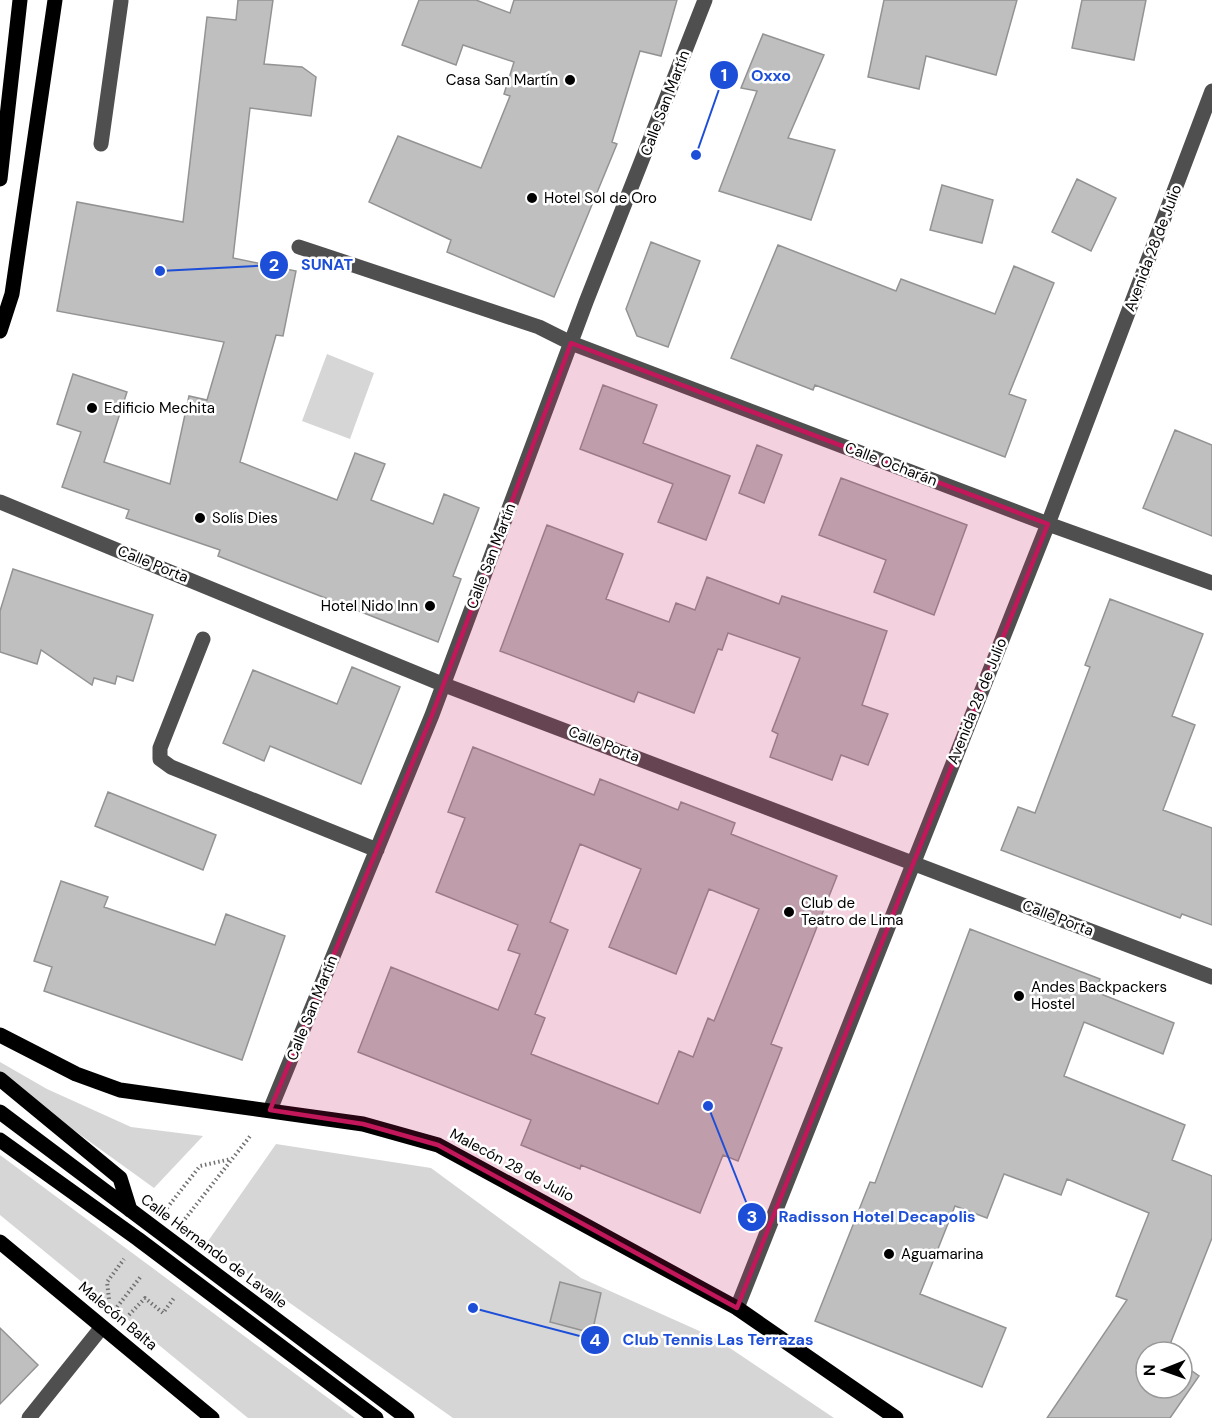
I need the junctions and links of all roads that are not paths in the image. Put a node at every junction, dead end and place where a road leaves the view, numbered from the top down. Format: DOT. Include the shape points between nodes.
graph roads {
  1 [pos="20,0"];
  2 [pos="55,0"];
  3 [pos="705,0"];
  4 [pos="121,1"];
  5 [pos="1212,91"];
  6 [pos="101,144"];
  7 [pos="0,179"];
  8 [pos="299,247"];
  9 [pos="0,331"];
  10 [pos="571,343"];
  11 [pos="0,502"];
  12 [pos="1048,524"];
  13 [pos="1212,583"];
  14 [pos="203,639"];
  15 [pos="442,684"];
  16 [pos="377,850"];
  17 [pos="912,861"];
  18 [pos="1212,976"];
  19 [pos="0,1035"];
  20 [pos="0,1079"];
  21 [pos="270,1110"];
  22 [pos="0,1112"];
  23 [pos="0,1140"];
  24 [pos="130,1210"];
  25 [pos="0,1242"];
  26 [pos="736,1308"];
  27 [pos="102,1327"];
  28 [pos="29,1418"];
  29 [pos="212,1418"];
  30 [pos="376,1418"];
  31 [pos="407,1418"];
  32 [pos="896,1418"];
  1 -- 7 [label="main road"];
  2 -- 9 [label="main road" via="12,294"];
  3 -- 10 [label="street, Calle San Martín"];
  4 -- 6 [label="street"];
  5 -- 12 [label="street, Avenida 28 de Julio"];
  8 -- 10 [label="street, Calle Ocharán" via="539,327"];
  10 -- 12 [label="street, Calle Ocharán"];
  10 -- 15 [label="street, Calle San Martín"];
  11 -- 15 [label="street, Calle Porta"];
  12 -- 13 [label="street, Calle Ocharán"];
  12 -- 17 [label="street, Avenida 28 de Julio"];
  14 -- 16 [label="street" via="160,748 160,759 171,767"];
  15 -- 16 [label="street, Calle San Martín"];
  15 -- 17 [label="street, Calle Porta"];
  16 -- 21 [label="street, Calle San Martín"];
  17 -- 18 [label="street, Calle Porta"];
  17 -- 26 [label="street, Avenida 28 de Julio"];
  19 -- 21 [label="main road, Malecón 28 de Julio" via="76,1074 120,1090"];
  20 -- 24 [label="main road" via="120,1178"];
  21 -- 26 [label="main road, Malecón 28 de Julio" via="363,1124 438,1145"];
  22 -- 24 [label="main road, Calle Hernando de Lavalle"];
  23 -- 30 [label="main road"];
  24 -- 31 [label="main road, Calle Hernando de Lavalle"];
  25 -- 27 [label="main road, Malecón Balta"];
  26 -- 32 [label="main road, Malecón 28 de Julio"];
  27 -- 28 [label="street"];
  27 -- 29 [label="main road, Malecón Balta"];
}
